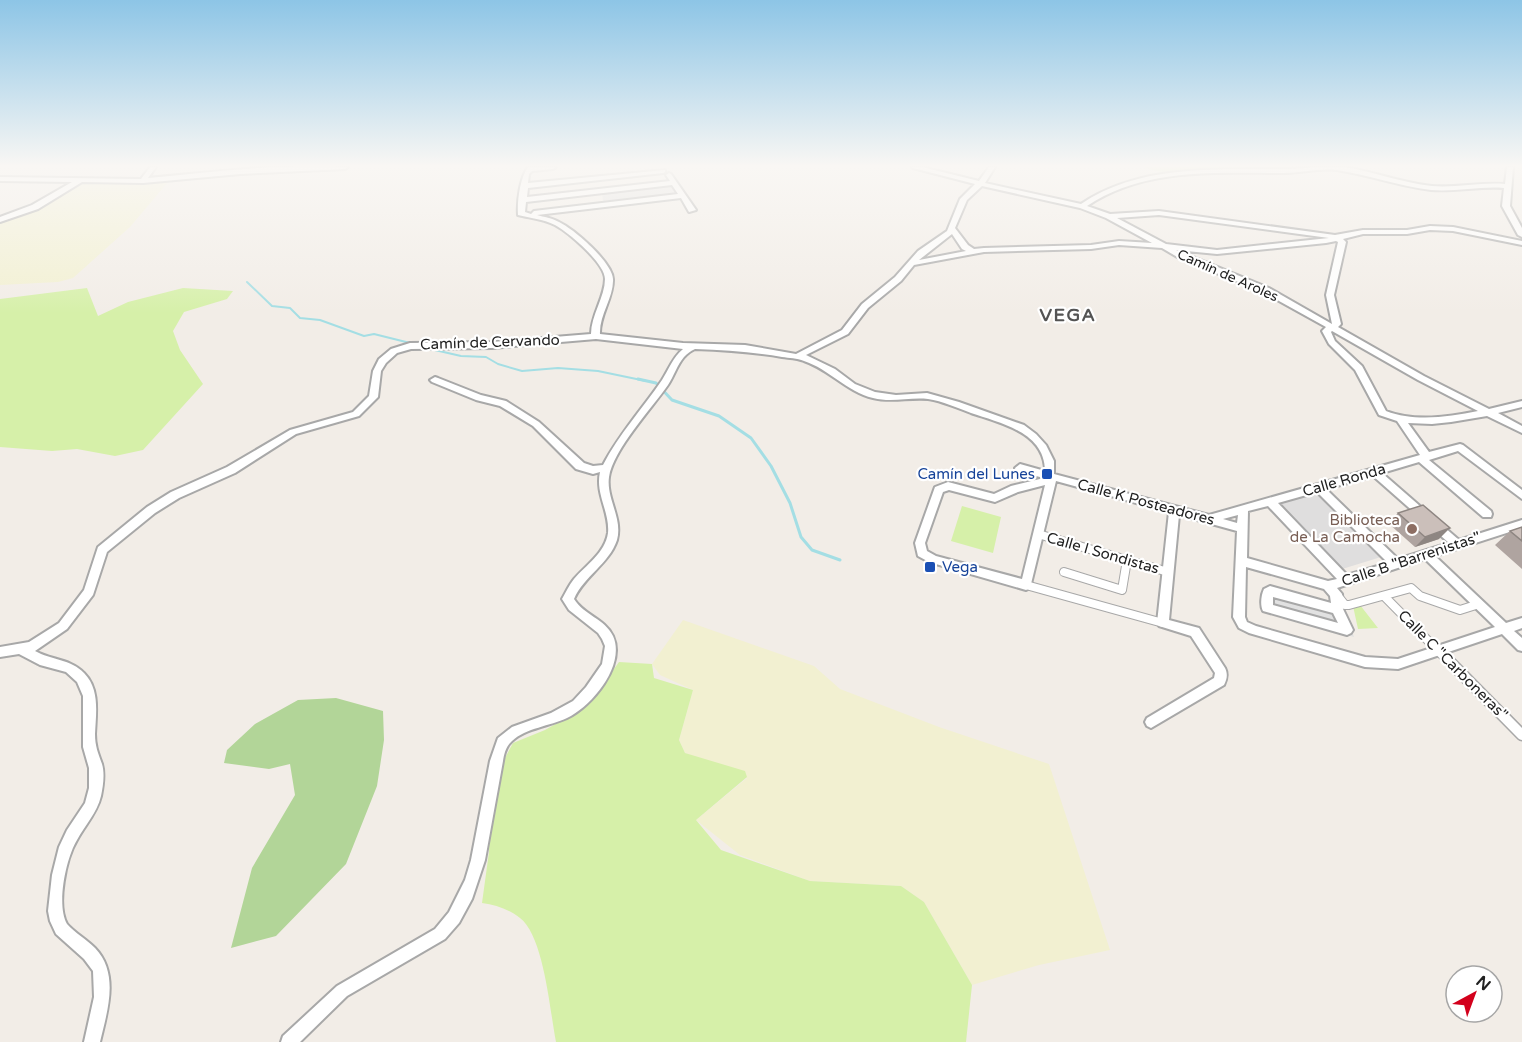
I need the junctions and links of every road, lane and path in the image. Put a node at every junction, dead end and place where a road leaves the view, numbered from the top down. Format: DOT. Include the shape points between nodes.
graph roads {
  1 [pos="532,216"];
  2 [pos="957,216"];
  3 [pos="1109,216"];
  4 [pos="1115,216"];
  5 [pos="1178,216"];
  6 [pos="1511,216"];
  7 [pos="952,229"];
  8 [pos="1522,236"];
  9 [pos="1337,237"];
  10 [pos="1522,243"];
  11 [pos="1167,247"];
  12 [pos="973,252"];
  13 [pos="914,263"];
  14 [pos="1330,328"];
  15 [pos="596,336"];
  16 [pos="693,347"];
  17 [pos="798,356"];
  18 [pos="435,380"];
  19 [pos="1522,404"];
  20 [pos="1491,413"];
  21 [pos="1399,418"];
  22 [pos="1522,430"];
  23 [pos="1424,458"];
  24 [pos="606,468"];
  25 [pos="1020,468"];
  26 [pos="1374,471"];
  27 [pos="1051,478"];
  28 [pos="1318,487"];
  29 [pos="1522,495"];
  30 [pos="1270,501"];
  31 [pos="1243,509"];
  32 [pos="1174,510"];
  33 [pos="1487,514"];
  34 [pos="1209,519"];
  35 [pos="1519,527"];
  36 [pos="1242,528"];
  37 [pos="1038,534"];
  38 [pos="1457,544"];
  39 [pos="1427,555"];
  40 [pos="1127,560"];
  41 [pos="1241,561"];
  42 [pos="1396,564"];
  43 [pos="1168,572"];
  44 [pos="1064,573"];
  45 [pos="1345,580"];
  46 [pos="1026,585"];
  47 [pos="1332,590"];
  48 [pos="1384,596"];
  49 [pos="1479,604"];
  50 [pos="1337,609"];
  51 [pos="1163,623"];
  52 [pos="1522,623"];
  53 [pos="1505,629"];
  54 [pos="1522,645"];
  55 [pos="23,650"];
  56 [pos="1439,651"];
  57 [pos="0,652"];
  58 [pos="1150,722"];
  59 [pos="1522,735"];
  60 [pos="92,1042"];
  61 [pos="289,1042"];
  1 -- 15 [label="street" via="561,226 606,267 609,277 594,331"];
  2 -- 7 [label="street"];
  3 -- 4 [label="street"];
  3 -- 11 [label="street, Camín de Aroles"];
  5 -- 9 [label="street"];
  6 -- 8 [label="street"];
  7 -- 12 [label="street"];
  7 -- 13 [label="street"];
  9 -- 10 [label="street" via="1441,228"];
  9 -- 11 [label="street" via="1217,252"];
  9 -- 14 [label="street" via="1342,242 1330,295 1337,324"];
  11 -- 12 [label="street" via="1127,243"];
  11 -- 14 [label="street, Camín de Aroles" via="1266,290"];
  12 -- 13 [label="street"];
  13 -- 17 [label="street" via="865,306 845,332"];
  14 -- 20 [label="street, Camín de Aroles"];
  14 -- 21 [label="street" via="1326,331 1332,342 1359,368 1379,410"];
  15 -- 16 [label="street, Camín de Cervando"];
  15 -- 55 [label="street, Camín de Cervando" via="492,345 416,345 394,351 382,361 373,397 362,410 293,432 231,470 163,502 116,537 102,550 89,592 63,626"];
  16 -- 17 [label="street, Camín de Cervando" via="733,347"];
  16 -- 24 [label="street" via="680,356"];
  17 -- 27 [label="street" via="873,395 927,396 1021,427 1043,449"];
  18 -- 24 [label="street" via="503,403 536,424 580,466"];
  19 -- 20 [label="street"];
  20 -- 21 [label="street" via="1467,418"];
  20 -- 22 [label="street, Camín de Aroles"];
  21 -- 23 [label="street"];
  23 -- 26 [label="street, Calle Ronda"];
  23 -- 29 [label="street, Calle Ronda" via="1464,448"];
  23 -- 33 [label="street"];
  24 -- 61 [label="street" via="604,489 612,516 612,540 568,598 575,609 606,634 611,657 608,667 579,705 514,732 501,744 472,885 451,923 440,934 342,991"];
  25 -- 27 [label="street, Calle K Posteadores"];
  26 -- 28 [label="street, Calle Ronda"];
  26 -- 38 [label="street"];
  27 -- 32 [label="street, Calle K Posteadores"];
  27 -- 37 [label="street"];
  27 -- 46 [label="street" via="995,498 948,486 939,490 920,543 922,553 933,559"];
  28 -- 30 [label="street, Calle Ronda"];
  28 -- 42 [label="street"];
  30 -- 31 [label="street, Calle Ronda"];
  30 -- 45 [label="street"];
  31 -- 34 [label="street, Calle Ronda"];
  31 -- 36 [label="street"];
  32 -- 34 [label="street, Calle K Posteadores"];
  32 -- 43 [label="street"];
  34 -- 36 [label="street, Calle K Posteadores"];
  35 -- 38 [label="street, Calle B \"Barrenistas\""];
  36 -- 41 [label="street"];
  37 -- 40 [label="street, Calle I Sondistas"];
  37 -- 46 [label="street"];
  38 -- 39 [label="street, Calle B \"Barrenistas\""];
  39 -- 42 [label="street, Calle B \"Barrenistas\""];
  39 -- 49 [label="street"];
  40 -- 43 [label="street, Calle I Sondistas"];
  40 -- 44 [label="street" via="1122,590"];
  41 -- 47 [label="street, Calle B \"Barrenistas\""];
  41 -- 56 [label="street" via="1239,617 1243,625 1253,630 1365,662 1398,664"];
  42 -- 45 [label="street, Calle B \"Barrenistas\""];
  43 -- 51 [label="street"];
  45 -- 47 [label="street, Calle B \"Barrenistas\""];
  46 -- 51 [label="street"];
  47 -- 48 [label="street" via="1349,605"];
  47 -- 50 [label="street"];
  48 -- 49 [label="street" via="1411,588 1420,596 1460,610"];
  48 -- 56 [label="street, Calle C \"Carboneras\""];
  49 -- 53 [label="street"];
  50 -- 50 [label="street" via="1270,591 1268,592 1268,609 1347,630"];
  51 -- 58 [label="street" via="1195,632 1221,672 1220,681"];
  52 -- 53 [label="street"];
  53 -- 54 [label="street"];
  53 -- 56 [label="street"];
  55 -- 57 [label="street"];
  55 -- 60 [label="street" via="73,670 90,695 92,706 88,735 97,773 93,798 63,854 54,909 62,933 86,947 101,970 102,993"];
  56 -- 59 [label="street, Calle C \"Carboneras\""];
}
